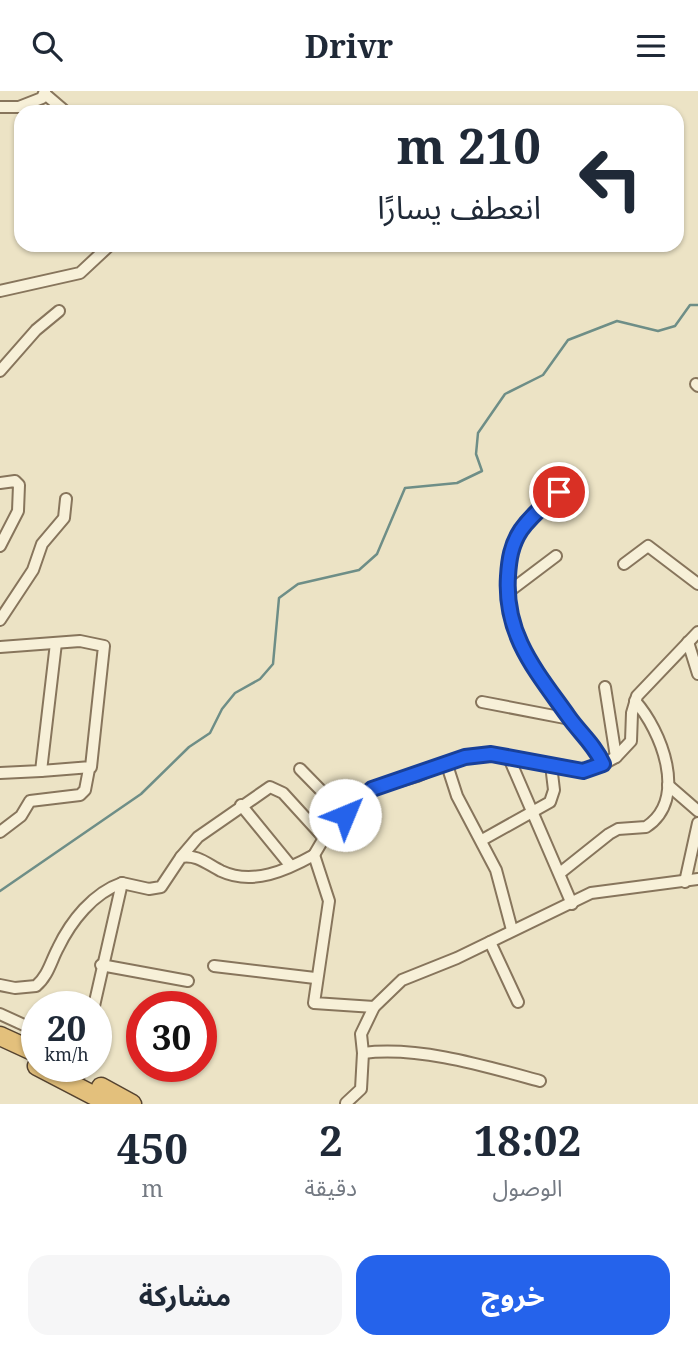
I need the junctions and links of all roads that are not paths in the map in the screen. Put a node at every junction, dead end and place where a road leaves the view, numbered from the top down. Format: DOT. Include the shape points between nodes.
graph roads {
  1 [pos="45,92"];
  2 [pos="24,105"];
  3 [pos="59,105"];
  4 [pos="103,252"];
  5 [pos="0,291"];
  6 [pos="59,311"];
  7 [pos="0,371"];
  8 [pos="0,483"];
  9 [pos="559,492"];
  10 [pos="66,499"];
  11 [pos="0,546"];
  12 [pos="556,556"];
  13 [pos="624,564"];
  14 [pos="698,583"];
  15 [pos="507,593"];
  16 [pos="0,620"];
  17 [pos="698,632"];
  18 [pos="688,642"];
  19 [pos="56,643"];
  20 [pos="0,647"];
  21 [pos="698,674"];
  22 [pos="605,687"];
  23 [pos="635,701"];
  24 [pos="482,702"];
  25 [pos="569,719"];
  26 [pos="616,757"];
  27 [pos="509,758"];
  28 [pos="446,762"];
  29 [pos="603,764"];
  30 [pos="551,765"];
  31 [pos="89,769"];
  32 [pos="300,769"];
  33 [pos="41,771"];
  34 [pos="0,773"];
  35 [pos="668,785"];
  36 [pos="241,805"];
  37 [pos="533,811"];
  38 [pos="698,811"];
  39 [pos="345,815"];
  40 [pos="698,823"];
  41 [pos="0,832"];
  42 [pos="324,838"];
  43 [pos="482,840"];
  44 [pos="314,855"];
  45 [pos="181,857"];
  46 [pos="290,865"];
  47 [pos="560,873"];
  48 [pos="698,879"];
  49 [pos="685,882"];
  50 [pos="122,883"];
  51 [pos="572,904"];
  52 [pos="512,930"];
  53 [pos="490,942"];
  54 [pos="101,965"];
  55 [pos="214,965"];
  56 [pos="316,978"];
  57 [pos="188,981"];
  58 [pos="0,985"];
  59 [pos="97,991"];
  60 [pos="518,1002"];
  61 [pos="374,1007"];
  62 [pos="0,1014"];
  63 [pos="21,1024"];
  64 [pos="0,1036"];
  65 [pos="21,1046"];
  66 [pos="0,1049"];
  67 [pos="363,1053"];
  68 [pos="21,1059"];
  69 [pos="540,1080"];
  70 [pos="68,1082"];
  71 [pos="97,1082"];
  72 [pos="110,1104"];
  73 [pos="132,1104"];
  74 [pos="349,1104"];
  1 -- 2 [label="street" via="42,98"];
  1 -- 3 [label="street"];
  4 -- 5 [label="street" via="80,274"];
  6 -- 7 [label="street"];
  8 -- 11 [label="street" via="15,481 19,485 18,511"];
  9 -- 15 [label="street" via="533,515 516,539 509,559"];
  10 -- 16 [label="street" via="64,518 42,544 33,570"];
  12 -- 15 [label="street"];
  13 -- 14 [label="street" via="648,546"];
  15 -- 25 [label="street" via="515,636"];
  17 -- 18 [label="street"];
  18 -- 21 [label="street"];
  18 -- 23 [label="street"];
  19 -- 20 [label="street"];
  19 -- 31 [label="street" via="92,641 104,646"];
  19 -- 33 [label="street"];
  22 -- 26 [label="street"];
  23 -- 26 [label="street" via="631,741"];
  23 -- 35 [label="street" via="654,730"];
  24 -- 25 [label="street"];
  25 -- 29 [label="street"];
  26 -- 29 [label="street"];
  27 -- 28 [label="street" via="479,755"];
  27 -- 30 [label="street"];
  27 -- 37 [label="street"];
  28 -- 39 [label="street" via="372,789"];
  28 -- 43 [label="street" via="457,796"];
  29 -- 30 [label="street" via="583,771"];
  30 -- 37 [label="street" via="554,796"];
  31 -- 33 [label="street"];
  31 -- 41 [label="street" via="80,795 30,801 21,816"];
  32 -- 39 [label="street"];
  33 -- 34 [label="street"];
  35 -- 38 [label="street"];
  35 -- 47 [label="street" via="664,805 652,824 609,834"];
  36 -- 42 [label="street" via="270,787"];
  36 -- 45 [label="street" via="198,837"];
  36 -- 46 [label="street"];
  37 -- 43 [label="street"];
  37 -- 47 [label="street"];
  39 -- 42 [label="street"];
  40 -- 49 [label="street"];
  42 -- 44 [label="street"];
  43 -- 52 [label="street" via="496,870"];
  44 -- 46 [label="street"];
  44 -- 56 [label="street" via="329,901"];
  45 -- 46 [label="street" via="257,878"];
  45 -- 50 [label="street" via="161,887"];
  47 -- 51 [label="street"];
  48 -- 49 [label="street"];
  49 -- 51 [label="street" via="609,889"];
  50 -- 54 [label="street"];
  50 -- 58 [label="street" via="103,892 82,911 41,982 30,987"];
  51 -- 52 [label="street"];
  52 -- 53 [label="street"];
  53 -- 60 [label="street"];
  53 -- 61 [label="street" via="402,980"];
  54 -- 57 [label="street"];
  54 -- 59 [label="street"];
  55 -- 56 [label="street"];
  56 -- 61 [label="street" via="313,1000 317,1005"];
  61 -- 67 [label="street" via="361,1034"];
  62 -- 63 [label="street"];
  64 -- 65 [label="highway"];
  66 -- 68 [label="highway"];
  67 -- 69 [label="street" via="386,1050 428,1056"];
  67 -- 74 [label="street" via="360,1089"];
  70 -- 72 [label="highway"];
  71 -- 73 [label="highway"];
}
